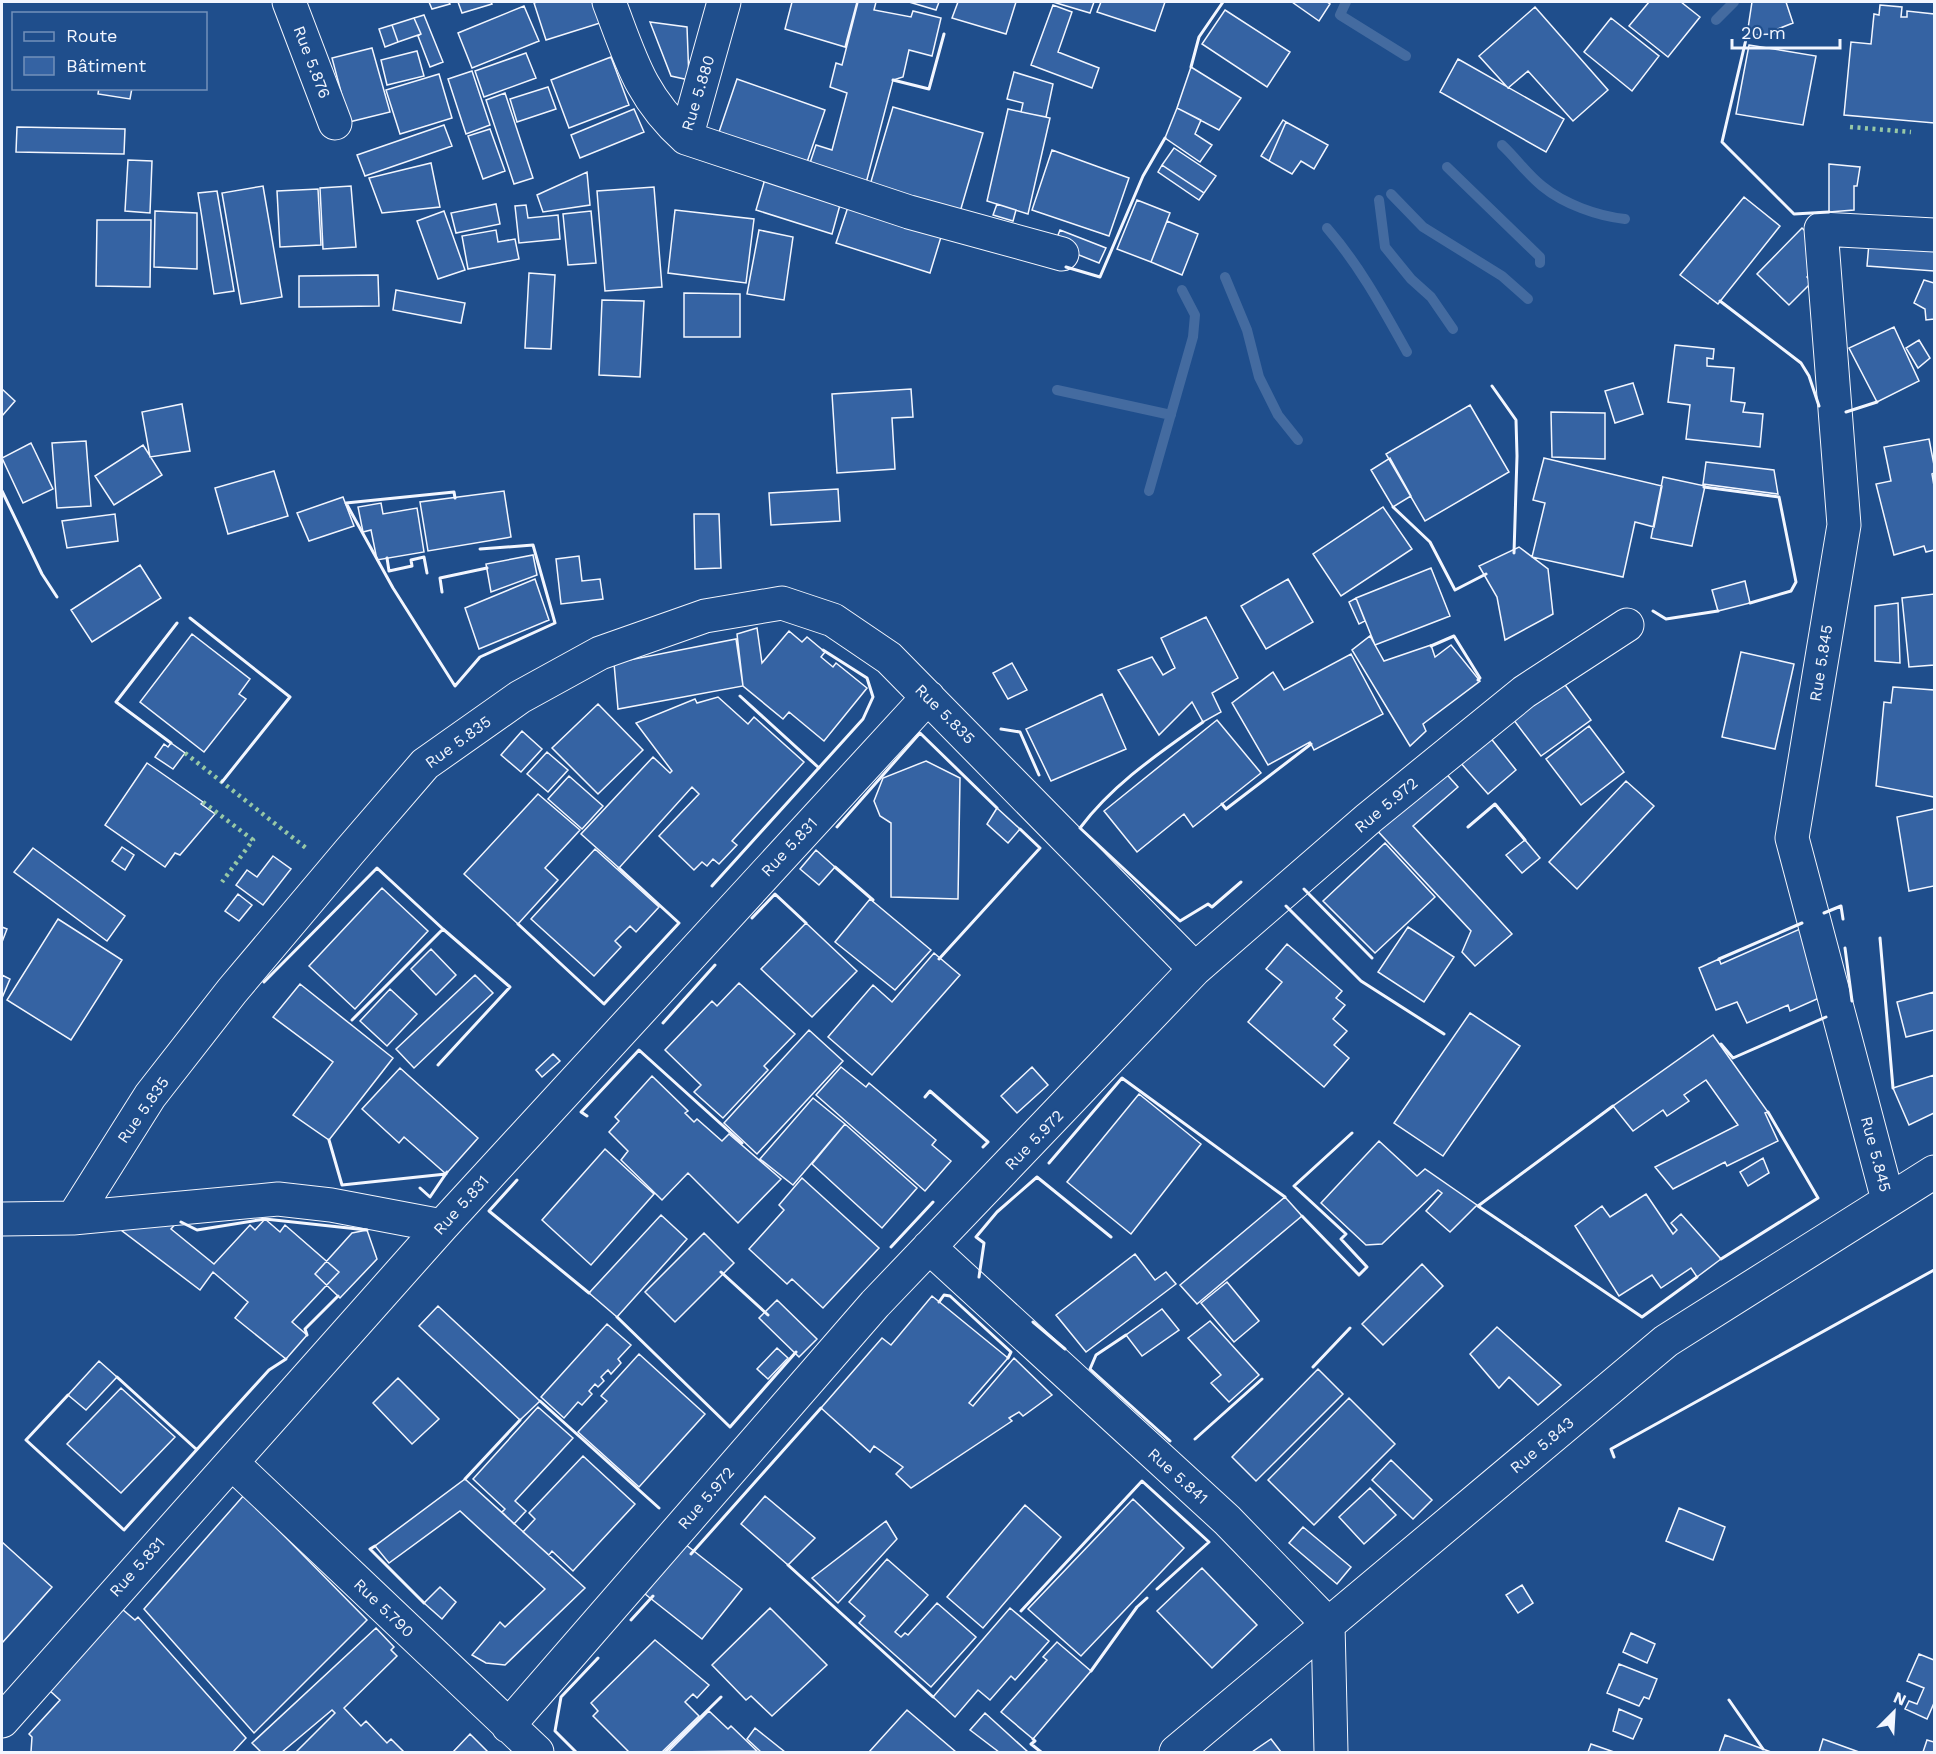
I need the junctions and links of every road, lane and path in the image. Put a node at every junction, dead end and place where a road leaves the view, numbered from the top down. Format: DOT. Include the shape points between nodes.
graph roads {
  1 [pos="289,2"];
  2 [pos="609,2"];
  3 [pos="724,2"];
  4 [pos="335,123"];
  5 [pos="686,138"];
  6 [pos="1935,235"];
  7 [pos="1062,254"];
  8 [pos="1627,625"];
  9 [pos="928,697"];
  10 [pos="1195,969"];
  11 [pos="1935,1172"];
  12 [pos="1888,1200"];
  13 [pos="73,1218"];
  14 [pos="2,1219"];
  15 [pos="442,1226"];
  16 [pos="929,1247"];
  17 [pos="232,1463"];
  18 [pos="1328,1624"];
  19 [pos="2,1721"];
  20 [pos="508,1726"];
  21 [pos="537,1752"];
  22 [pos="1176,1752"];
  23 [pos="1331,1752"];
  1 -- 4 [label="street, Rue 5.876"];
  2 -- 5 [label="street, Rue 5.880" via="648,97 665,120"];
  3 -- 5 [label="street, Rue 5.880"];
  5 -- 7 [label="street" via="909,212"];
  6 -- 12 [label="street, Rue 5.845" via="1821,229 1844,525 1792,838"];
  8 -- 10 [label="street, Rue 5.972" via="1524,692"];
  9 -- 10 [label="street, Rue 5.835"];
  9 -- 13 [label="street, Rue 5.835" via="890,658 833,620 782,603 705,616 611,649 520,697 426,764 350,851 150,1096"];
  9 -- 15 [label="street, Rue 5.831"];
  10 -- 16 [label="street, Rue 5.972"];
  11 -- 12 [label="street, Rue 5.843"];
  12 -- 18 [label="street, Rue 5.843" via="1666,1341"];
  13 -- 14 [label="street"];
  13 -- 15 [label="street" via="279,1199"];
  15 -- 17 [label="street, Rue 5.831"];
  16 -- 18 [label="street, Rue 5.841" via="1227,1520"];
  16 -- 20 [label="street, Rue 5.972"];
  17 -- 19 [label="street, Rue 5.831"];
  17 -- 20 [label="street, Rue 5.790"];
  18 -- 22 [label="street, Rue 5.843"];
  18 -- 23 [label="street"];
  20 -- 21 [label="street, Rue 5.790"];
}
